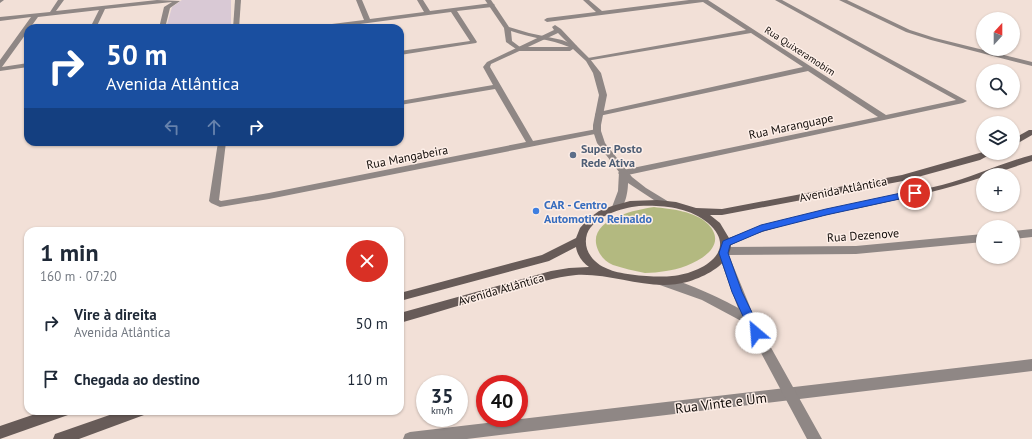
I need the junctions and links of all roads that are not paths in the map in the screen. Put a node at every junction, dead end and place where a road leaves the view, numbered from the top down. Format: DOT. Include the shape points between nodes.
graph roads {
  1 [pos="60,0"];
  2 [pos="172,0"];
  3 [pos="178,0"];
  4 [pos="238,0"];
  5 [pos="359,0"];
  6 [pos="420,0"];
  7 [pos="586,0"];
  8 [pos="703,0"];
  9 [pos="778,0"];
  10 [pos="842,0"];
  11 [pos="490,2"];
  12 [pos="120,3"];
  13 [pos="103,8"];
  14 [pos="452,10"];
  15 [pos="52,13"];
  16 [pos="428,13"];
  17 [pos="601,13"];
  18 [pos="36,15"];
  19 [pos="0,19"];
  20 [pos="368,21"];
  21 [pos="30,24"];
  22 [pos="95,24"];
  23 [pos="163,24"];
  24 [pos="236,24"];
  25 [pos="346,24"];
  26 [pos="507,28"];
  27 [pos="559,30"];
  28 [pos="751,30"];
  29 [pos="24,32"];
  30 [pos="528,35"];
  31 [pos="543,37"];
  32 [pos="509,42"];
  33 [pos="519,49"];
  34 [pos="576,49"];
  35 [pos="404,52"];
  36 [pos="588,60"];
  37 [pos="1032,64"];
  38 [pos="0,65"];
  39 [pos="24,66"];
  40 [pos="810,68"];
  41 [pos="0,69"];
  42 [pos="497,87"];
  43 [pos="404,102"];
  44 [pos="599,114"];
  45 [pos="886,118"];
  46 [pos="597,130"];
  47 [pos="1032,132"];
  48 [pos="1020,139"];
  49 [pos="532,144"];
  50 [pos="221,146"];
  51 [pos="976,158"];
  52 [pos="1032,158"];
  53 [pos="624,173"];
  54 [pos="666,204"];
  55 [pos="617,207"];
  56 [pos="694,211"];
  57 [pos="1032,233"];
  58 [pos="1020,234"];
  59 [pos="976,239"];
  60 [pos="580,240"];
  61 [pos="725,248"];
  62 [pos="604,272"];
  63 [pos="660,281"];
  64 [pos="404,296"];
  65 [pos="404,317"];
  66 [pos="749,320"];
  67 [pos="1032,365"];
  68 [pos="791,395"];
  69 [pos="52,415"];
  70 [pos="128,415"];
  71 [pos="0,433"];
  72 [pos="60,439"];
  73 [pos="410,439"];
  74 [pos="815,439"];
  1 -- 15 [label="street"];
  2 -- 12 [label="street"];
  3 -- 23 [label="street" via="167,7"];
  4 -- 24 [label="street"];
  5 -- 20 [label="street"];
  6 -- 16 [label="street"];
  7 -- 17 [label="street"];
  8 -- 17 [label="street"];
  8 -- 28 [label="street, Rua Quixeramobim"];
  9 -- 45 [label="street, Rua Maranguape" via="962,101"];
  10 -- 37 [label="street" via="908,31"];
  11 -- 14 [label="street"];
  11 -- 26 [label="street"];
  12 -- 13 [label="street"];
  13 -- 15 [label="street"];
  13 -- 22 [label="street"];
  14 -- 16 [label="street"];
  14 -- 35 [label="street" via="474,42"];
  15 -- 18 [label="street"];
  16 -- 20 [label="street"];
  17 -- 27 [label="street" via="547,20"];
  18 -- 19 [label="street"];
  18 -- 21 [label="street"];
  20 -- 25 [label="street"];
  26 -- 30 [label="street"];
  26 -- 32 [label="street"];
  27 -- 31 [label="street"];
  27 -- 34 [label="street"];
  28 -- 36 [label="street"];
  28 -- 40 [label="street, Rua Quixeramobim"];
  29 -- 38 [label="street"];
  30 -- 31 [label="street"];
  30 -- 32 [label="street"];
  31 -- 33 [label="street"];
  31 -- 34 [label="street"];
  32 -- 33 [label="street"];
  33 -- 34 [label="street"];
  33 -- 42 [label="street" via="489,63 486,67"];
  34 -- 36 [label="street"];
  36 -- 44 [label="street" via="597,73 603,95"];
  39 -- 41 [label="street"];
  40 -- 44 [label="street"];
  40 -- 45 [label="street, Rua Quixeramobim"];
  42 -- 43 [label="street"];
  42 -- 49 [label="street"];
  44 -- 46 [label="street"];
  45 -- 53 [label="street, Rua Maranguape"];
  46 -- 49 [label="street, Rua Mangabeira"];
  46 -- 53 [label="street" via="602,143"];
  47 -- 48 [label="main road"];
  49 -- 50 [label="street, Rua Mangabeira" via="220,204 214,201"];
  51 -- 56 [label="main road, Avenida Atlântica" via="903,178 722,212"];
  52 -- 61 [label="main road, Avenida Atlântica" via="945,187 826,212 761,229"];
  53 -- 54 [label="street" via="643,190"];
  53 -- 55 [label="street" via="623,191"];
  54 -- 55 [label="main road, Avenida Atlântica" via="643,202"];
  54 -- 56 [label="main road, Avenida Atlântica"];
  55 -- 60 [label="main road, Avenida Atlântica" via="593,220"];
  56 -- 61 [label="main road, Avenida Atlântica" via="716,225 723,234"];
  57 -- 58 [label="street"];
  59 -- 61 [label="street, Rua Dezenove" via="856,250 745,251"];
  60 -- 62 [label="main road, Avenida Atlântica" via="580,249 585,258"];
  60 -- 64 [label="main road, Avenida Atlântica" via="546,258"];
  61 -- 63 [label="main road, Avenida Atlântica" via="715,264 702,272 685,278"];
  61 -- 66 [label="street"];
  62 -- 63 [label="main road, Avenida Atlântica" via="646,281"];
  62 -- 65 [label="main road, Avenida Atlântica" via="550,275"];
  63 -- 66 [label="street" via="696,292"];
  66 -- 68 [label="street"];
  67 -- 68 [label="street, Rua Vinte e Um"];
  68 -- 73 [label="street, Rua Vinte e Um"];
  68 -- 74 [label="street"];
  69 -- 71 [label="main road"];
  70 -- 72 [label="main road"];
}
